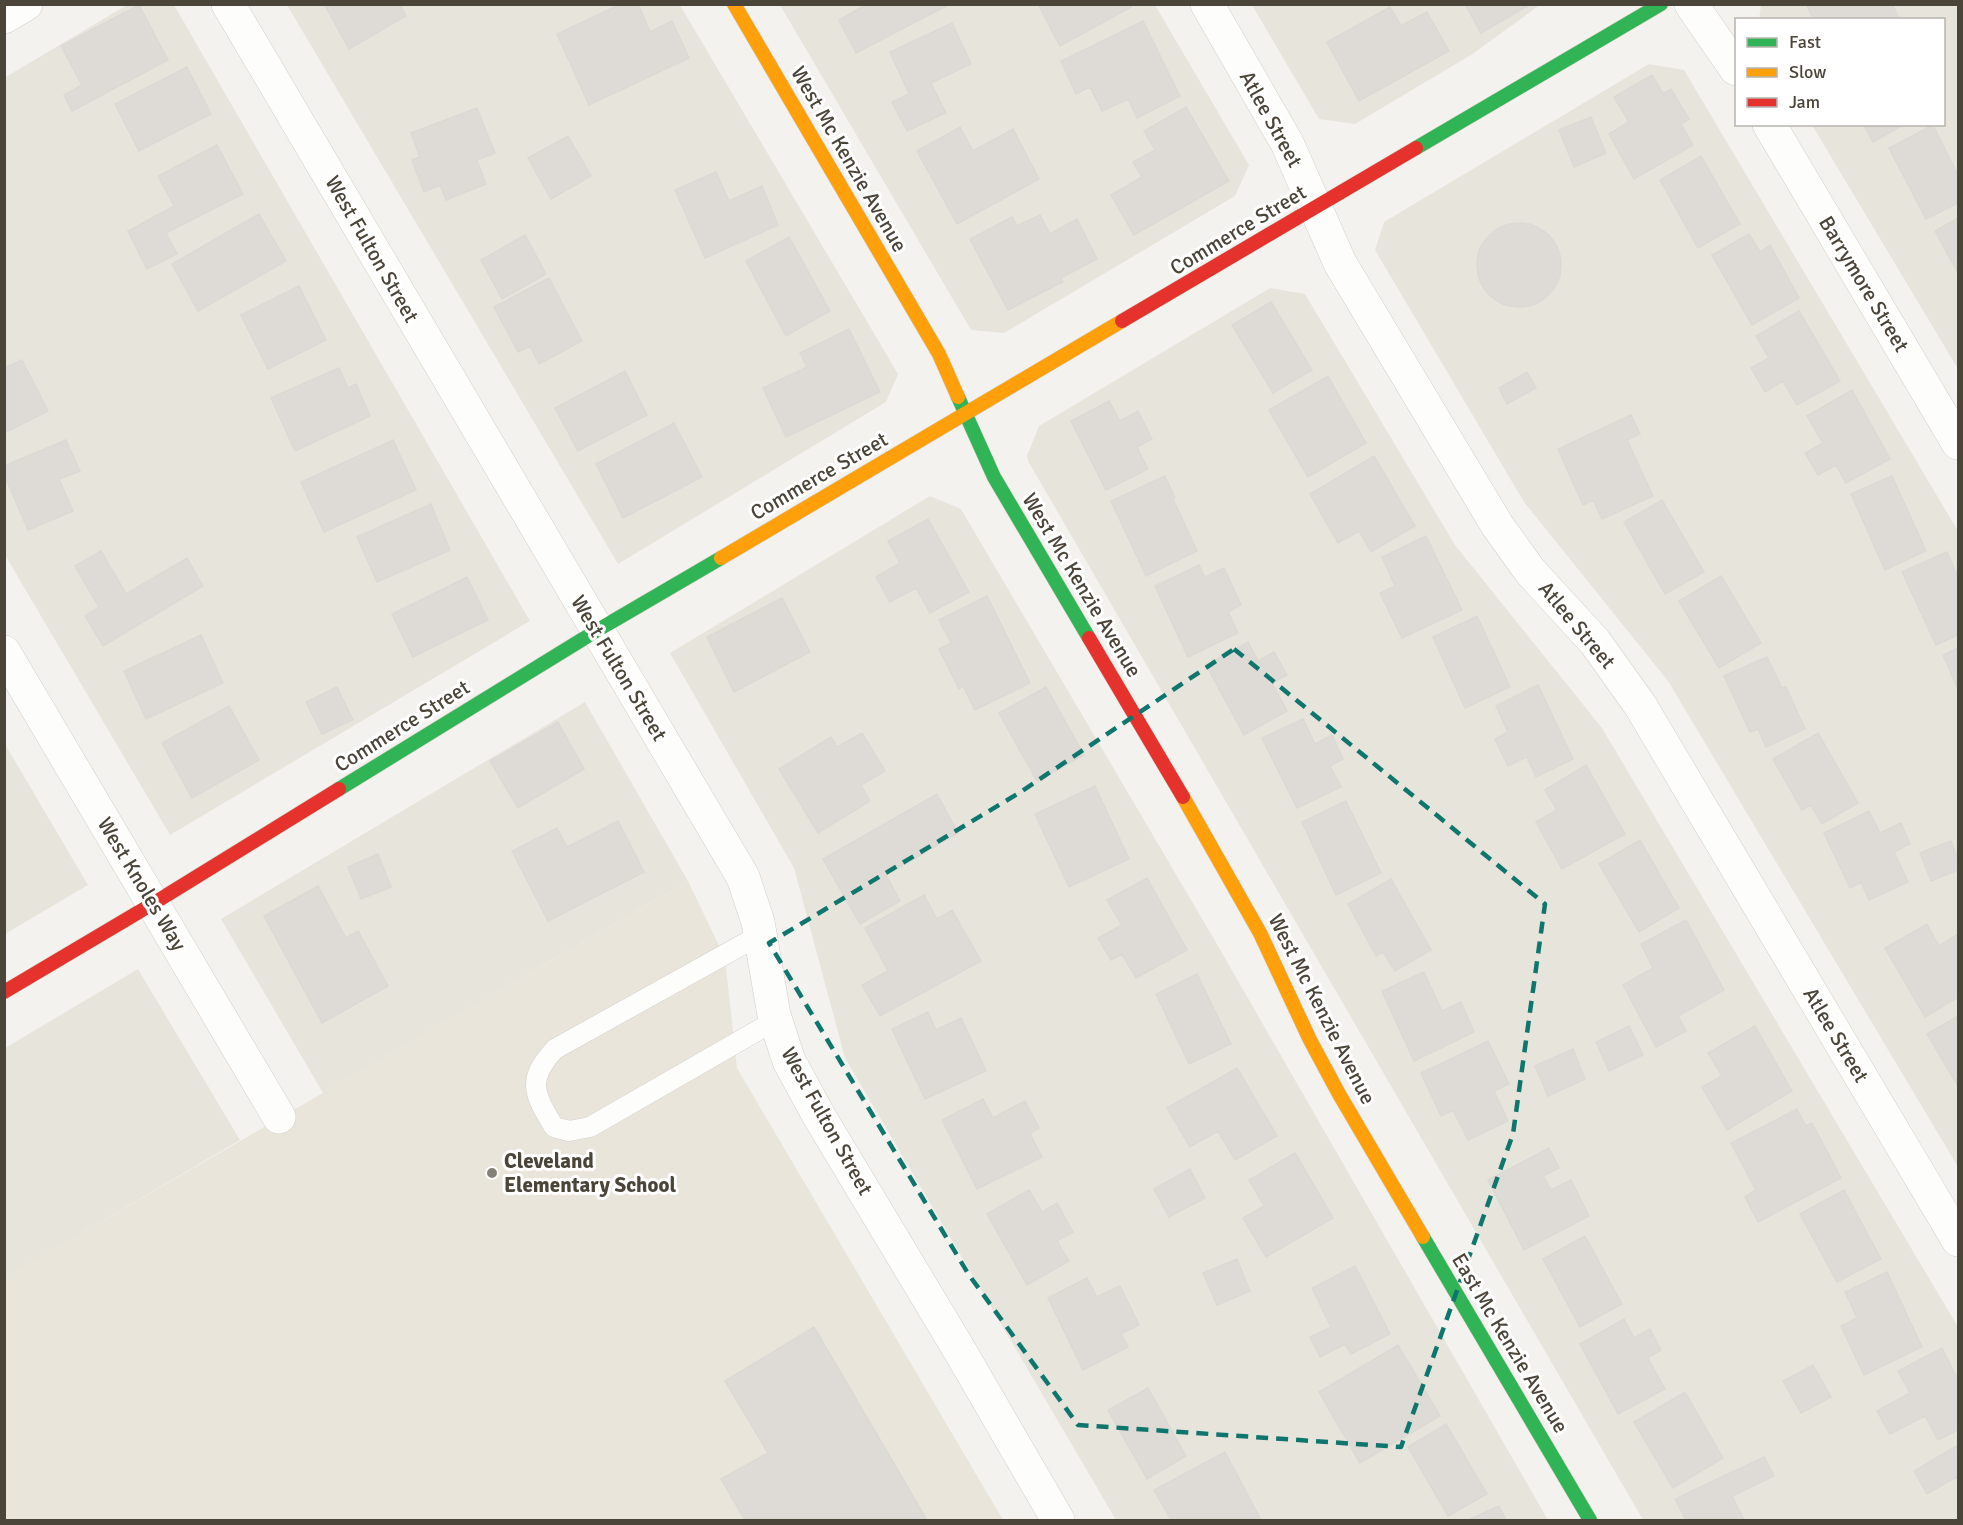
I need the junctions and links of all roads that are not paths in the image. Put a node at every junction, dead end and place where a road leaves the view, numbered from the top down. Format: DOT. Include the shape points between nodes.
graph roads {
  1 [pos="26,4"];
  2 [pos="228,4"];
  3 [pos="734,4"];
  4 [pos="1207,4"];
  5 [pos="1660,4"];
  6 [pos="1691,4"];
  7 [pos="4,17"];
  8 [pos="1735,66"];
  9 [pos="1770,126"];
  10 [pos="1316,208"];
  11 [pos="966,414"];
  12 [pos="1959,443"];
  13 [pos="596,631"];
  14 [pos="4,652"];
  15 [pos="154,903"];
  16 [pos="760,935"];
  17 [pos="4,992"];
  18 [pos="776,1020"];
  19 [pos="279,1117"];
  20 [pos="1394,1187"];
  21 [pos="1959,1240"];
  22 [pos="1058,1521"];
  23 [pos="1590,1521"];
  1 -- 7 [label="street"];
  2 -- 13 [label="street, West Fulton Street"];
  3 -- 11 [label="street, West Mc Kenzie Avenue" via="939,354"];
  4 -- 10 [label="street, Atlee Street" via="1287,143"];
  5 -- 10 [label="street, Commerce Street"];
  6 -- 8 [label="street"];
  9 -- 12 [label="street, Barrymore Street"];
  10 -- 11 [label="street, Commerce Street"];
  10 -- 21 [label="street, Atlee Street" via="1340,263 1497,525 1530,571 1594,642 1640,705"];
  11 -- 13 [label="street, Commerce Street"];
  11 -- 20 [label="street, West Mc Kenzie Avenue" via="994,477 1210,843 1260,933 1310,1040"];
  13 -- 15 [label="street, Commerce Street"];
  13 -- 16 [label="street, West Fulton Street" via="742,877"];
  14 -- 15 [label="street, West Knoles Way"];
  15 -- 17 [label="street, Commerce Street"];
  15 -- 19 [label="street, West Knoles Way"];
  16 -- 18 [label="street, West Fulton Street"];
  16 -- 18 [label="lane" via="555,1049 539,1069 534,1083 538,1101 554,1127 568,1131 590,1126"];
  18 -- 22 [label="street, West Fulton Street" via="789,1061 819,1116"];
  20 -- 23 [label="street, East Mc Kenzie Avenue"];
}
